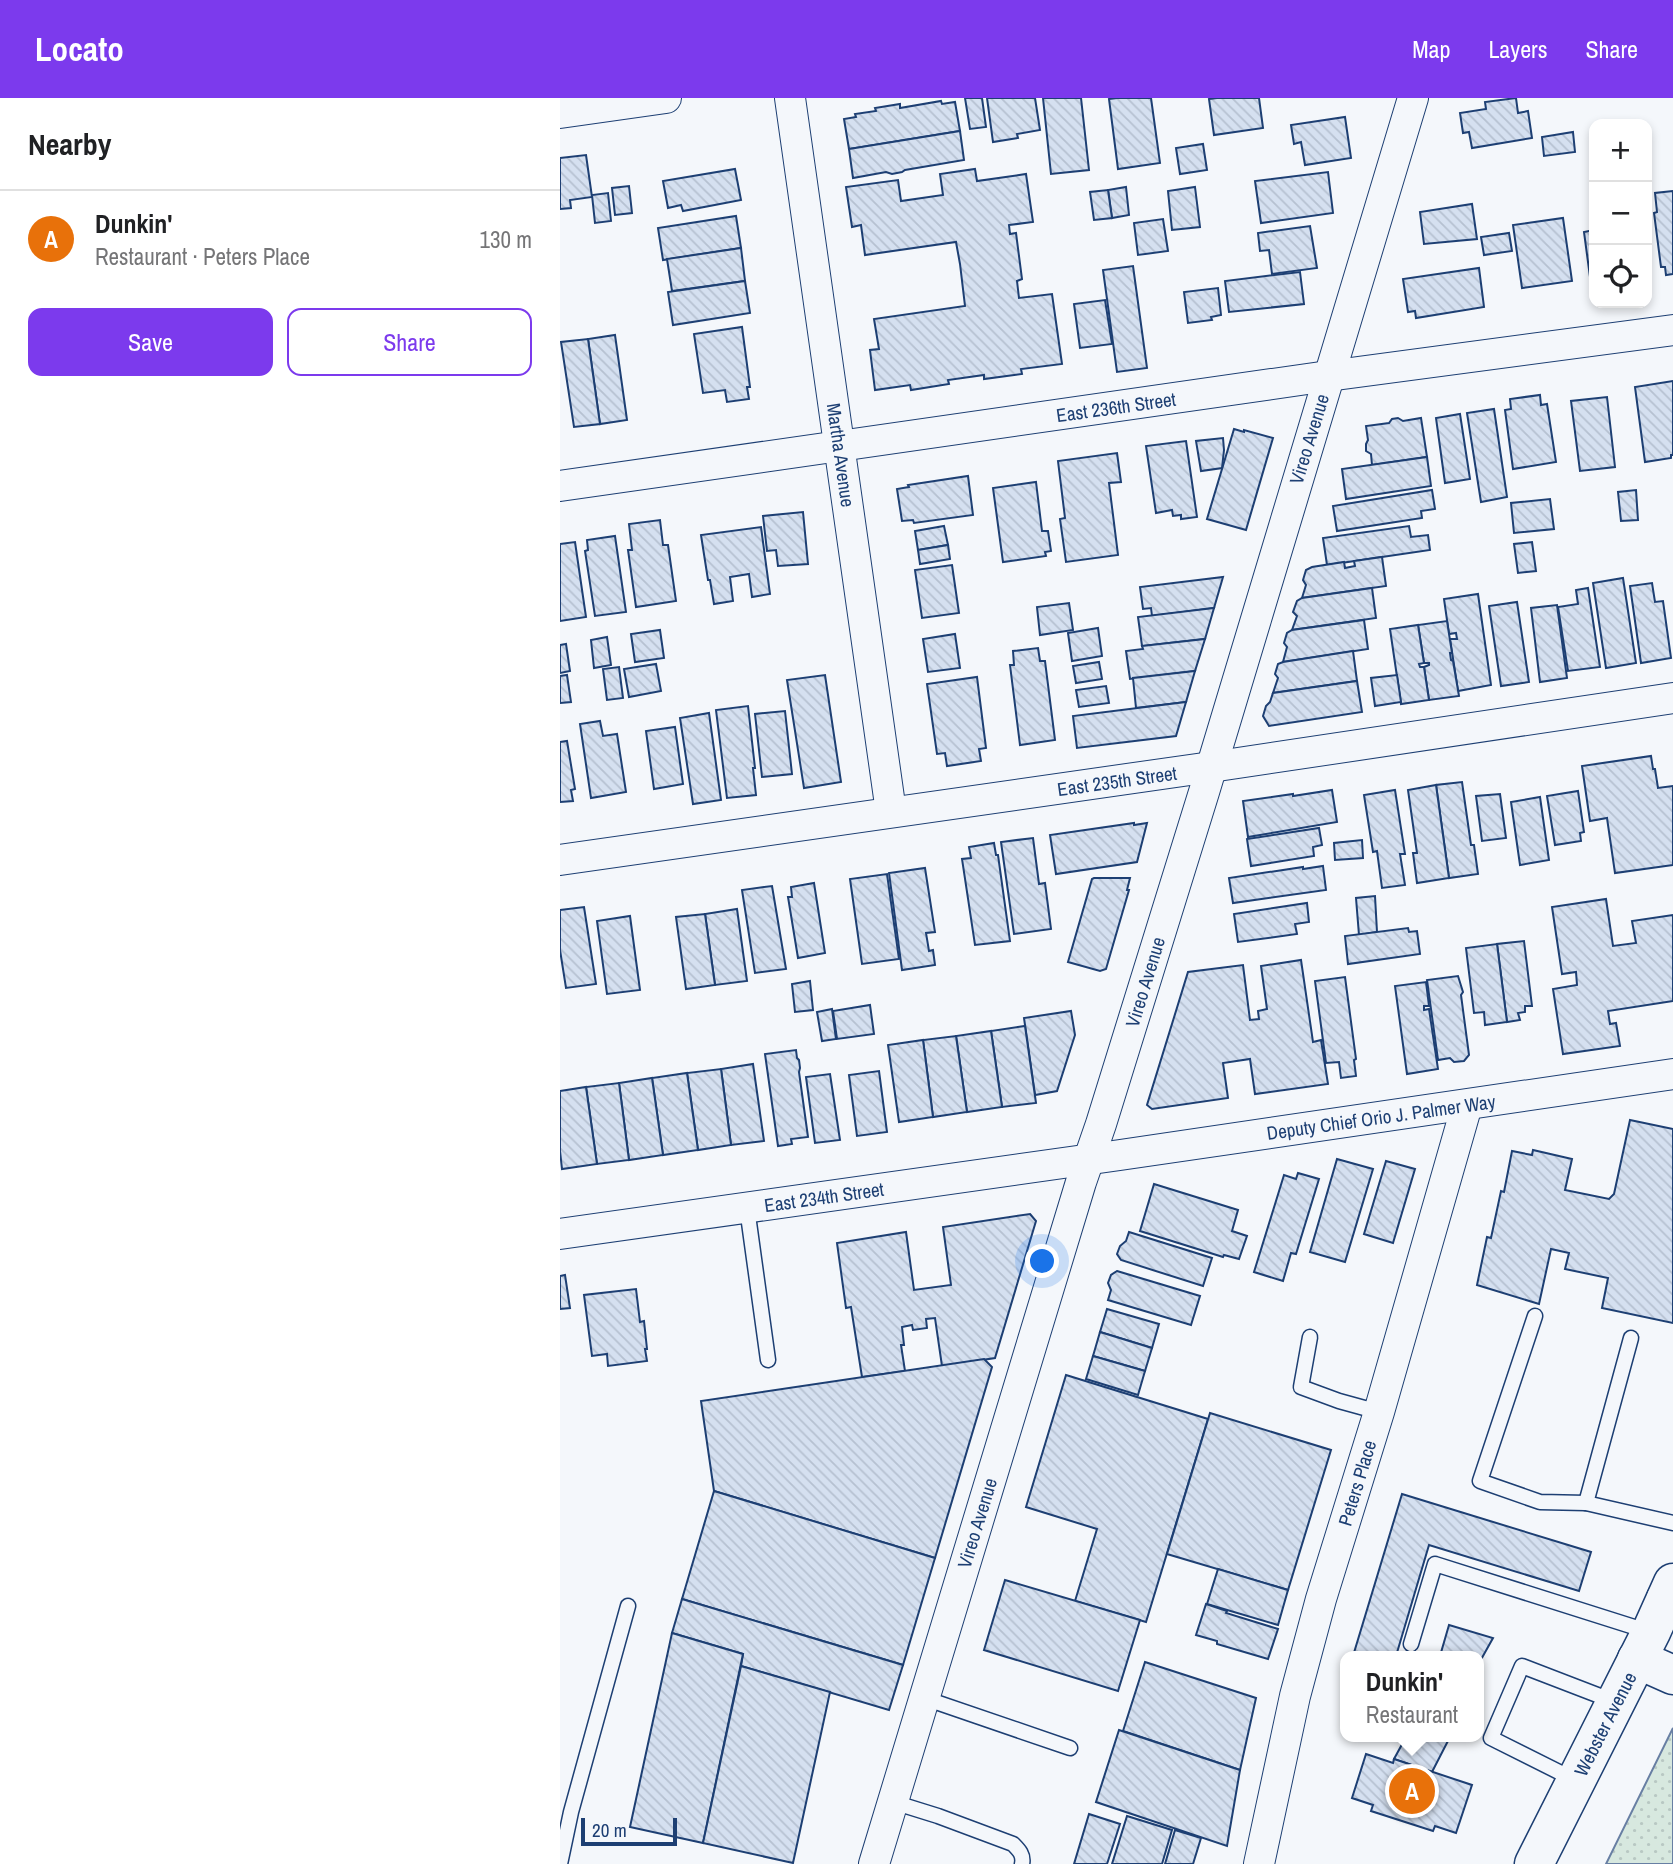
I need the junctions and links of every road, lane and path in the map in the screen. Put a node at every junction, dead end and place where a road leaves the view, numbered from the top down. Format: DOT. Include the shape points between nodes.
graph roads {
  1 [pos="666,98"];
  2 [pos="790,98"];
  3 [pos="1413,98"];
  4 [pos="560,113"];
  5 [pos="1673,330"];
  6 [pos="1328,376"];
  7 [pos="840,446"];
  8 [pos="560,486"];
  9 [pos="1673,698"];
  10 [pos="1211,767"];
  11 [pos="891,812"];
  12 [pos="560,860"];
  13 [pos="1673,1074"];
  14 [pos="1467,1105"];
  15 [pos="1089,1160"];
  16 [pos="747,1208"];
  17 [pos="560,1234"];
  18 [pos="1535,1316"];
  19 [pos="1310,1337"];
  20 [pos="1631,1338"];
  21 [pos="768,1360"];
  22 [pos="1379,1412"];
  23 [pos="1586,1503"];
  24 [pos="1673,1523"];
  25 [pos="628,1606"];
  26 [pos="1660,1615"];
  27 [pos="1411,1644"];
  28 [pos="1673,1675"];
  29 [pos="924,1698"];
  30 [pos="1616,1702"];
  31 [pos="1070,1748"];
  32 [pos="1576,1781"];
  33 [pos="892,1802"];
  34 [pos="560,1864"];
  35 [pos="874,1864"];
  36 [pos="1022,1864"];
  37 [pos="1259,1864"];
  38 [pos="1534,1864"];
  1 -- 4 [label="street"];
  2 -- 7 [label="street, Martha Avenue"];
  3 -- 6 [label="street, Vireo Avenue"];
  5 -- 6 [label="street, East 236th Street"];
  6 -- 7 [label="street, East 236th Street"];
  6 -- 10 [label="street, Vireo Avenue"];
  7 -- 8 [label="street, East 236th Street"];
  7 -- 11 [label="street, Martha Avenue"];
  9 -- 10 [label="street, East 235th Street"];
  10 -- 11 [label="street, East 235th Street"];
  10 -- 15 [label="street, Vireo Avenue"];
  11 -- 12 [label="street, East 235th Street"];
  13 -- 14 [label="street, Deputy Chief Orio J. Palmer Way"];
  14 -- 15 [label="street, Deputy Chief Orio J. Palmer Way"];
  14 -- 22 [label="street, Peters Place"];
  15 -- 16 [label="street, East 234th Street"];
  15 -- 29 [label="street, Vireo Avenue"];
  16 -- 17 [label="street, East 234th Street"];
  16 -- 21 [label="lane"];
  18 -- 23 [label="lane" via="1480,1481 1541,1502"];
  19 -- 22 [label="lane" via="1301,1387"];
  20 -- 23 [label="lane"];
  22 -- 37 [label="street, Peters Place" via="1298,1684"];
  23 -- 24 [label="lane"];
  25 -- 34 [label="lane"];
  26 -- 27 [label="lane" via="1435,1564"];
  26 -- 28 [label="main road"];
  26 -- 30 [label="main road, Webster Avenue"];
  29 -- 31 [label="lane"];
  29 -- 33 [label="street, Vireo Avenue"];
  30 -- 32 [label="main road, Webster Avenue"];
  30 -- 32 [label="lane" via="1522,1666 1491,1738"];
  32 -- 38 [label="main road, Webster Avenue"];
  33 -- 35 [label="street, Vireo Avenue"];
  33 -- 36 [label="lane" via="1013,1844"];
}
